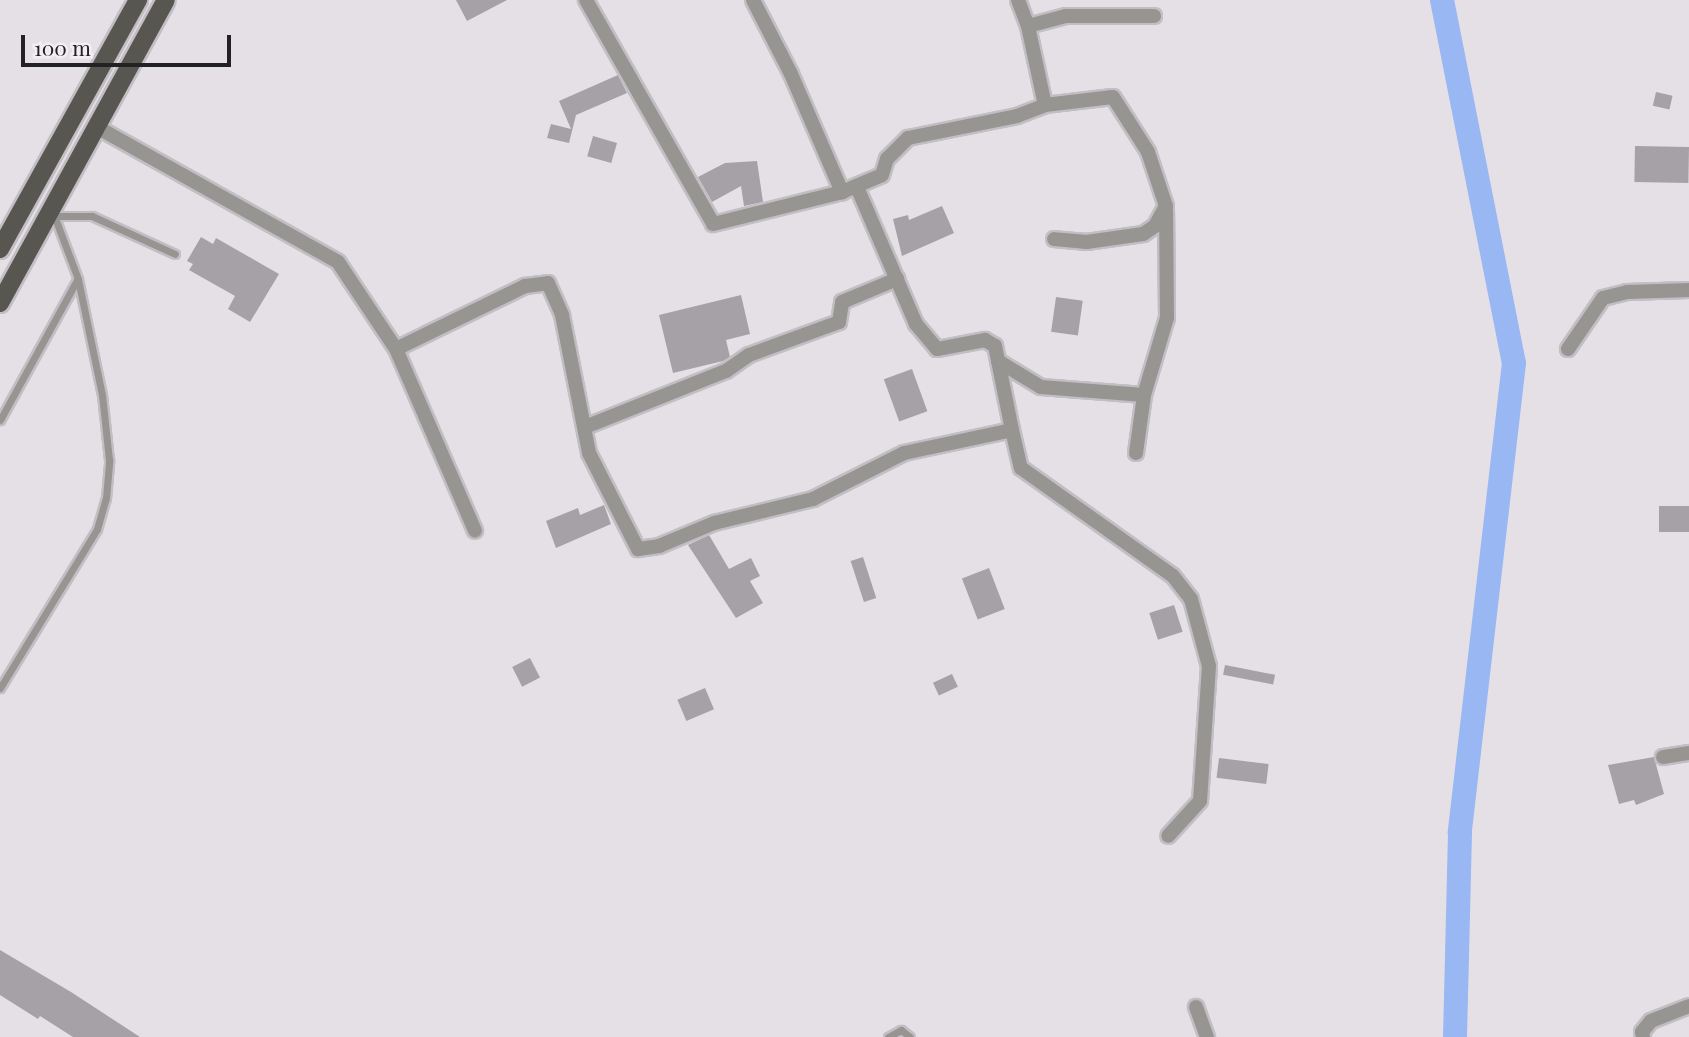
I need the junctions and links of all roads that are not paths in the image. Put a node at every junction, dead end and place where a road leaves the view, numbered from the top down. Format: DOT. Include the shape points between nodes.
graph roads {
  1 [pos="138,0"];
  2 [pos="166,0"];
  3 [pos="586,0"];
  4 [pos="753,0"];
  5 [pos="1018,0"];
  6 [pos="1154,16"];
  7 [pos="1028,26"];
  8 [pos="1045,105"];
  9 [pos="95,126"];
  10 [pos="857,187"];
  11 [pos="842,192"];
  12 [pos="1166,206"];
  13 [pos="53,211"];
  14 [pos="1054,239"];
  15 [pos="0,248"];
  16 [pos="175,254"];
  17 [pos="78,279"];
  18 [pos="897,279"];
  19 [pos="1689,290"];
  20 [pos="0,303"];
  21 [pos="396,349"];
  22 [pos="1568,349"];
  23 [pos="999,361"];
  24 [pos="1144,395"];
  25 [pos="0,420"];
  26 [pos="585,426"];
  27 [pos="1012,430"];
  28 [pos="1136,453"];
  29 [pos="475,531"];
  30 [pos="0,688"];
  31 [pos="1689,753"];
  32 [pos="1663,757"];
  33 [pos="1168,836"];
  34 [pos="1689,1006"];
  35 [pos="1196,1007"];
  36 [pos="888,1037"];
  37 [pos="910,1037"];
  38 [pos="1207,1037"];
  39 [pos="1643,1037"];
  1 -- 15 [label="main road"];
  2 -- 9 [label="main road"];
  3 -- 11 [label="street" via="713,224"];
  4 -- 11 [label="street"];
  5 -- 7 [label="street"];
  6 -- 7 [label="street" via="1066,16"];
  7 -- 8 [label="street"];
  8 -- 10 [label="street" via="1017,116 908,138 887,159 882,175"];
  8 -- 12 [label="street" via="1113,97 1148,152"];
  9 -- 13 [label="main road"];
  9 -- 21 [label="street" via="338,262"];
  10 -- 11 [label="street"];
  10 -- 18 [label="street"];
  12 -- 14 [label="street" via="1155,226 1143,234 1087,242"];
  12 -- 24 [label="street" via="1167,318"];
  13 -- 16 [label="lane" via="92,216"];
  13 -- 17 [label="lane"];
  13 -- 20 [label="main road"];
  17 -- 25 [label="lane"];
  17 -- 30 [label="lane" via="102,395 109,460 106,498 97,529"];
  18 -- 23 [label="street" via="916,324 937,349 985,340 995,346"];
  18 -- 26 [label="street" via="842,302 839,322"];
  19 -- 22 [label="street" via="1627,292 1603,298"];
  21 -- 26 [label="street" via="513,291 548,283 562,315"];
  21 -- 29 [label="street"];
  23 -- 24 [label="street" via="1041,387"];
  23 -- 27 [label="street"];
  24 -- 28 [label="street"];
  26 -- 27 [label="street" via="589,453 638,549 714,523 813,499 904,453"];
  27 -- 33 [label="street" via="1021,468 1173,576 1191,599 1209,666 1200,801"];
  31 -- 32 [label="street"];
  34 -- 39 [label="street" via="1651,1021"];
  35 -- 38 [label="street"];
  36 -- 37 [label="lane" via="901,1030"];
}
